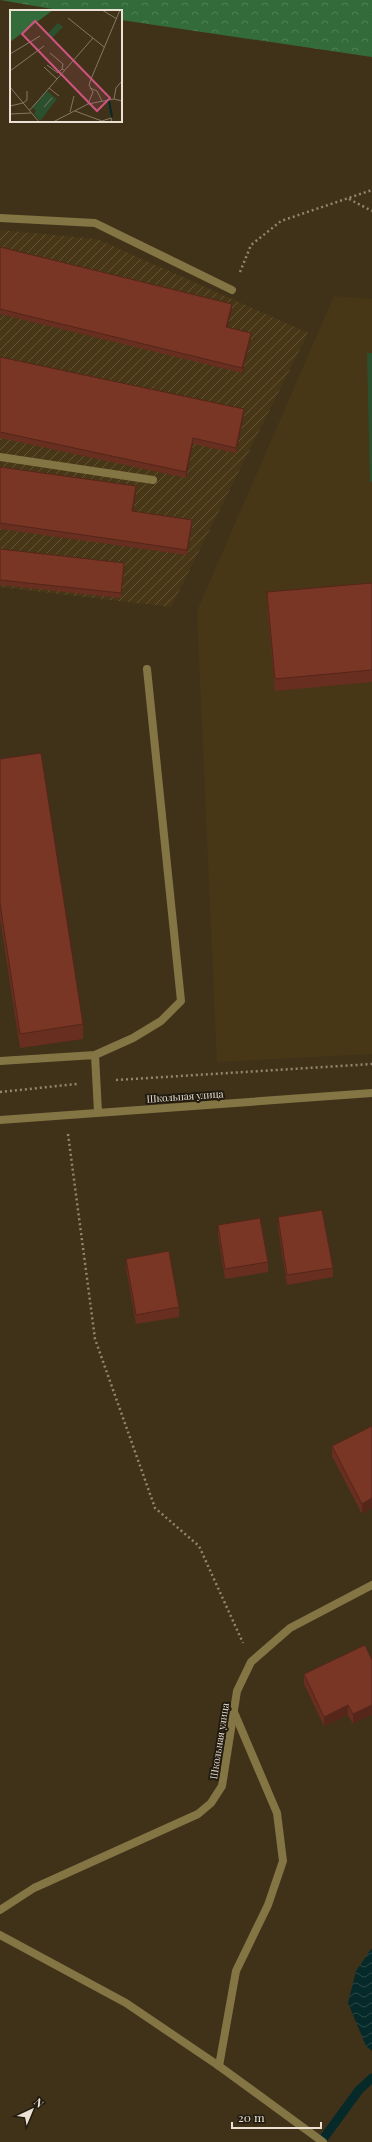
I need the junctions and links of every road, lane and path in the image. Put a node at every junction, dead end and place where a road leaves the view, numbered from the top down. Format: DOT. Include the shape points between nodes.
graph roads {
  1 [pos="372,190"];
  2 [pos="349,199"];
  3 [pos="372,211"];
  4 [pos="0,218"];
  5 [pos="232,290"];
  6 [pos="0,457"];
  7 [pos="153,480"];
  8 [pos="147,669"];
  9 [pos="95,1055"];
  10 [pos="0,1061"];
  11 [pos="372,1064"];
  12 [pos="96,1082"];
  13 [pos="0,1092"];
  14 [pos="372,1093"];
  15 [pos="98,1112"];
  16 [pos="65,1115"];
  17 [pos="0,1120"];
  18 [pos="372,1585"];
  19 [pos="251,1662"];
  20 [pos="234,1712"];
  21 [pos="0,1910"];
  22 [pos="0,1935"];
  23 [pos="219,2066"];
  24 [pos="323,2142"];
  1 -- 2 [label="path"];
  2 -- 3 [label="path"];
  2 -- 5 [label="path" via="281,221 251,245"];
  4 -- 5 [label="street" via="96,223"];
  6 -- 7 [label="street"];
  8 -- 9 [label="street" via="180,1001 161,1021 133,1038"];
  9 -- 10 [label="street"];
  9 -- 12 [label="street"];
  11 -- 12 [label="path"];
  12 -- 13 [label="path"];
  12 -- 15 [label="street"];
  14 -- 15 [label="street, Школьная улица"];
  15 -- 16 [label="street, Школьная улица"];
  16 -- 17 [label="street, Школьная улица"];
  16 -- 19 [label="path" via="95,1339 155,1508 199,1546"];
  18 -- 19 [label="street, Школьная улица" via="290,1628"];
  19 -- 20 [label="street, Школьная улица" via="237,1691"];
  20 -- 21 [label="street, Школьная улица" via="222,1786 211,1803 198,1814 34,1888"];
  20 -- 23 [label="street" via="277,1813 282,1862 268,1905 236,1971"];
  22 -- 23 [label="street" via="126,2003"];
  23 -- 24 [label="street"];
}
